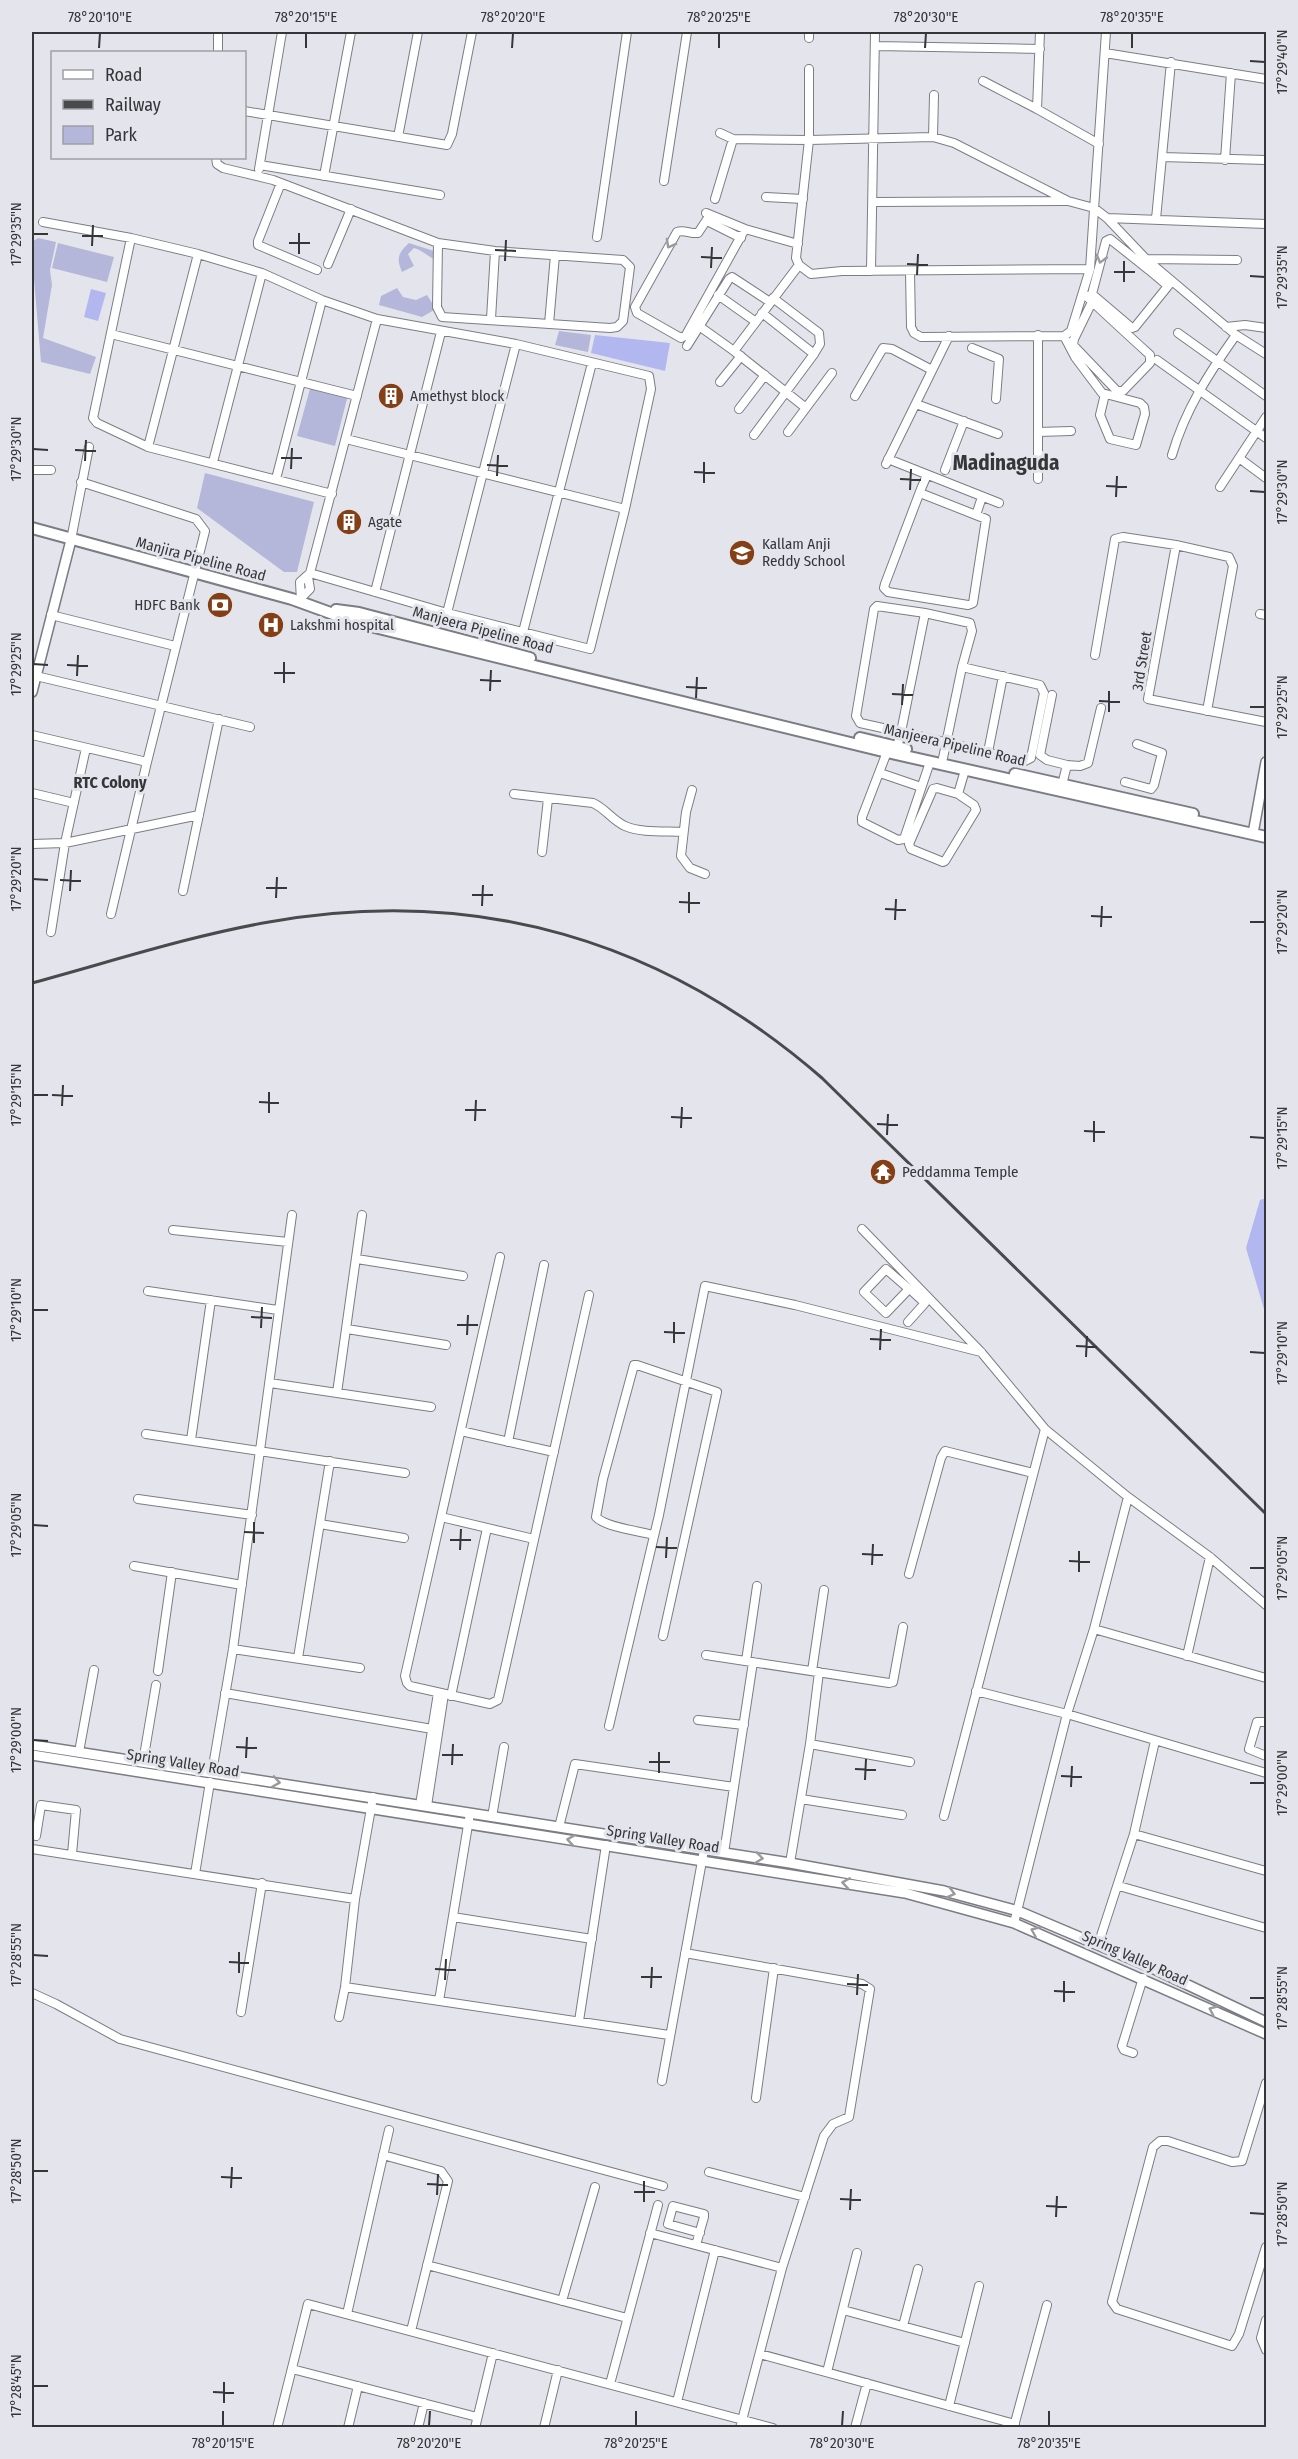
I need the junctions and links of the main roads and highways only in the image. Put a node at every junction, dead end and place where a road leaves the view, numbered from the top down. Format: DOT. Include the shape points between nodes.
graph roads {
  1 [pos="32,528"];
  2 [pos="322,609"];
  3 [pos="892,750"];
  4 [pos="1086,794"];
  5 [pos="1266,830"];
  6 [pos="1266,837"];
  1 -- 2 [label="main road, Manjira Pipeline Road" via="301,599"];
  2 -- 3 [label="main road, Manjeera Pipeline Road" via="359,613"];
  3 -- 4 [label="main road, Manjeera Pipeline Road" via="965,770"];
  3 -- 4 [label="main road, Manjeera Pipeline Road" via="943,758"];
  4 -- 5 [label="main road, Manjeera Pipeline Road" via="1143,802"];
  4 -- 6 [label="main road, Manjeera Pipeline Road"];
}
